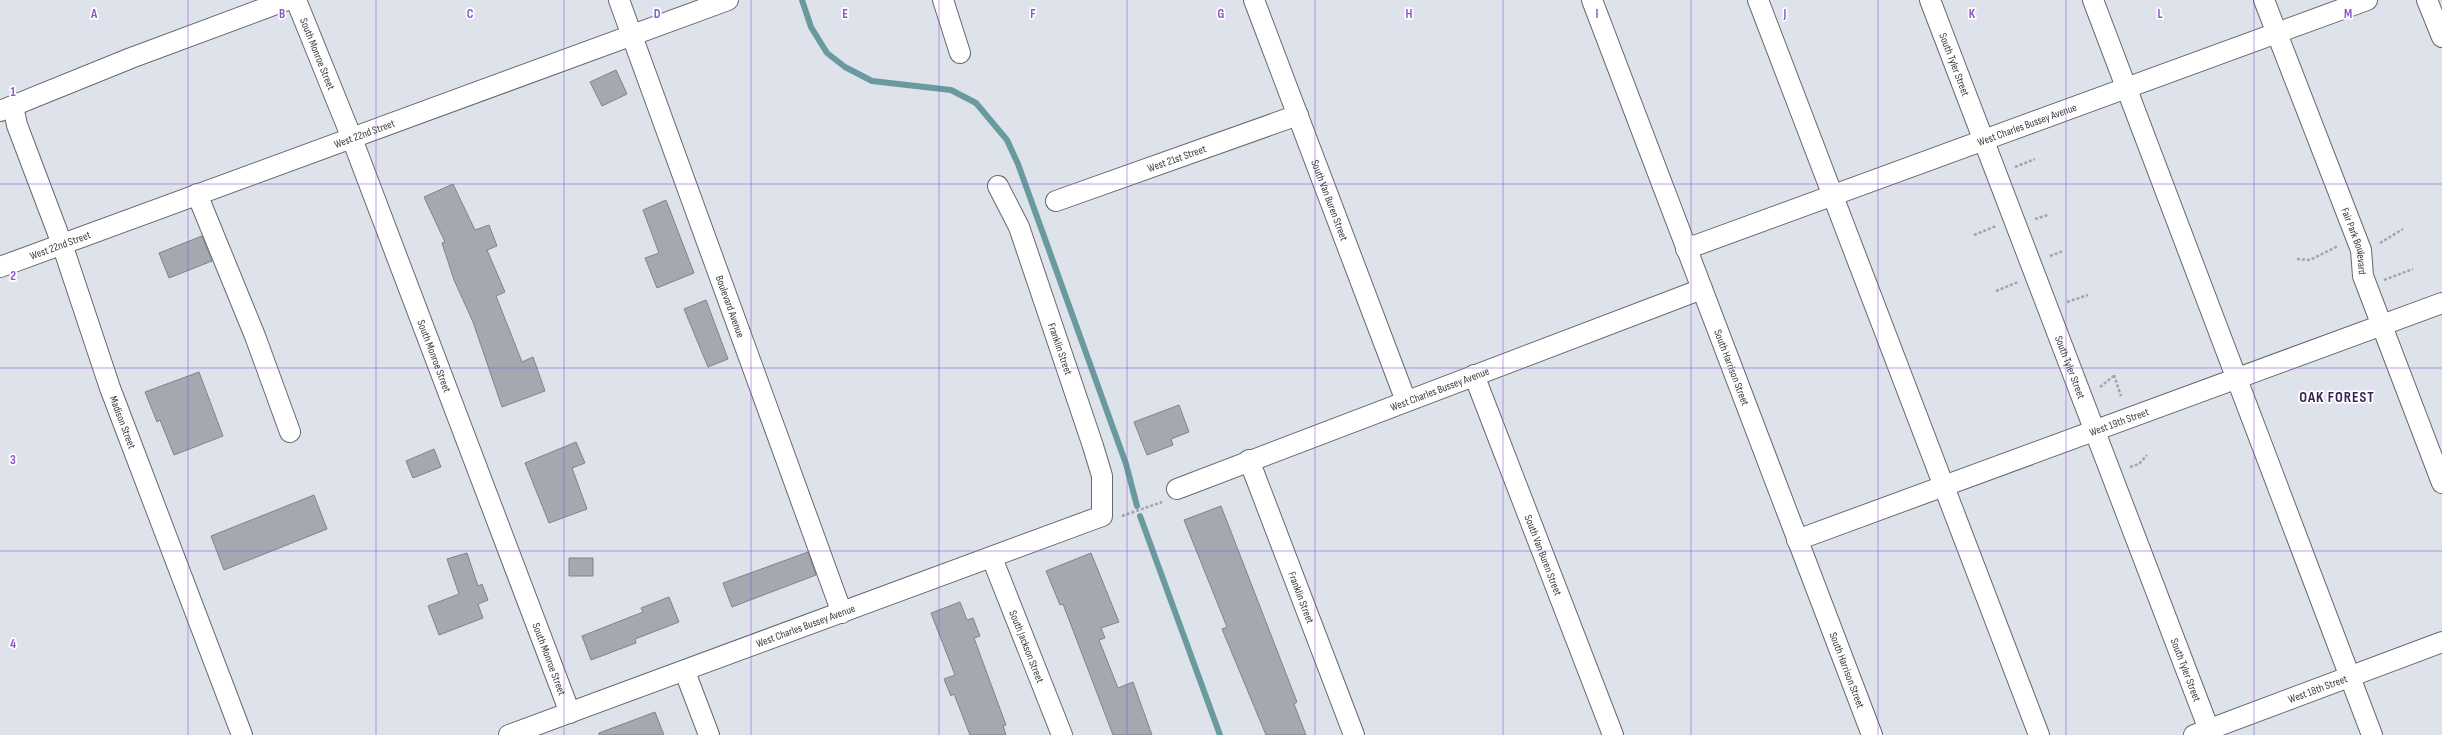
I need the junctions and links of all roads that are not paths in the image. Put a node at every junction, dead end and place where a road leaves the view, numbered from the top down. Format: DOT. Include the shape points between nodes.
graph roads {
  1 [pos="287,0"];
  2 [pos="296,0"];
  3 [pos="620,0"];
  4 [pos="728,0"];
  5 [pos="943,0"];
  6 [pos="1254,0"];
  7 [pos="1592,0"];
  8 [pos="1758,0"];
  9 [pos="1930,0"];
  10 [pos="2093,0"];
  11 [pos="2264,0"];
  12 [pos="2367,0"];
  13 [pos="2427,0"];
  14 [pos="2276,32"];
  15 [pos="632,36"];
  16 [pos="2442,37"];
  17 [pos="960,52"];
  18 [pos="2126,88"];
  19 [pos="6,108"];
  20 [pos="1298,115"];
  21 [pos="351,136"];
  22 [pos="1983,140"];
  23 [pos="998,186"];
  24 [pos="197,194"];
  25 [pos="1833,195"];
  26 [pos="1056,201"];
  27 [pos="62,244"];
  28 [pos="1686,248"];
  29 [pos="0,267"];
  30 [pos="1702,289"];
  31 [pos="2442,303"];
  32 [pos="2382,325"];
  33 [pos="1474,375"];
  34 [pos="2237,378"];
  35 [pos="1406,401"];
  36 [pos="2095,431"];
  37 [pos="290,432"];
  38 [pos="1249,460"];
  39 [pos="2442,483"];
  40 [pos="1944,486"];
  41 [pos="1177,489"];
  42 [pos="1102,516"];
  43 [pos="1797,540"];
  44 [pos="992,558"];
  45 [pos="842,613"];
  46 [pos="2442,642"];
  47 [pos="685,672"];
  48 [pos="2350,677"];
  49 [pos="570,713"];
  50 [pos="2205,733"];
  51 [pos="242,735"];
  52 [pos="509,735"];
  53 [pos="709,735"];
  54 [pos="1062,735"];
  55 [pos="1354,735"];
  56 [pos="1613,735"];
  57 [pos="1872,735"];
  58 [pos="2039,735"];
  59 [pos="2372,735"];
  1 -- 19 [label="street"];
  2 -- 21 [label="street, South Monroe Street"];
  3 -- 15 [label="street, Boulevard Avenue"];
  4 -- 15 [label="street, West 22nd Street"];
  5 -- 17 [label="street"];
  6 -- 20 [label="street, South Van Buren Street"];
  7 -- 28 [label="street, South Harrison Street"];
  8 -- 25 [label="street"];
  9 -- 22 [label="street, South Tyler Street"];
  10 -- 18 [label="street"];
  11 -- 14 [label="street, Fair Park Boulevard"];
  12 -- 14 [label="street, West Charles Bussey Avenue"];
  13 -- 16 [label="street"];
  14 -- 18 [label="street, West Charles Bussey Avenue"];
  14 -- 32 [label="street, Fair Park Boulevard" via="2358,245 2363,276"];
  15 -- 21 [label="street, West 22nd Street"];
  15 -- 45 [label="street, Boulevard Avenue"];
  18 -- 22 [label="street, West Charles Bussey Avenue"];
  18 -- 34 [label="street"];
  19 -- 27 [label="street, Madison Street" via="17,125"];
  20 -- 26 [label="street, West 21st Street"];
  20 -- 35 [label="street, South Van Buren Street"];
  21 -- 24 [label="street, West 22nd Street"];
  21 -- 49 [label="street, South Monroe Street"];
  22 -- 25 [label="street, West Charles Bussey Avenue"];
  22 -- 36 [label="street, South Tyler Street"];
  23 -- 42 [label="street, Franklin Street" via="1019,227 1093,446 1102,476"];
  24 -- 27 [label="street, West 22nd Street"];
  24 -- 37 [label="street" via="255,336"];
  25 -- 28 [label="street, West Charles Bussey Avenue"];
  25 -- 40 [label="street"];
  27 -- 29 [label="street, West 22nd Street"];
  27 -- 51 [label="street, Madison Street" via="110,388"];
  28 -- 30 [label="street, South Harrison Street"];
  30 -- 33 [label="street, West Charles Bussey Avenue"];
  30 -- 43 [label="street, South Harrison Street"];
  31 -- 32 [label="street, West 19th Street"];
  32 -- 34 [label="street, West 19th Street"];
  32 -- 39 [label="street, Fair Park Boulevard"];
  33 -- 35 [label="street, West Charles Bussey Avenue"];
  33 -- 56 [label="street, South Van Buren Street"];
  34 -- 36 [label="street, West 19th Street"];
  34 -- 48 [label="street"];
  35 -- 38 [label="street, West Charles Bussey Avenue"];
  36 -- 40 [label="street, West 19th Street"];
  36 -- 50 [label="street, South Tyler Street"];
  38 -- 41 [label="street, West Charles Bussey Avenue"];
  38 -- 55 [label="street, Franklin Street"];
  40 -- 43 [label="street, West 19th Street"];
  40 -- 58 [label="street"];
  42 -- 44 [label="street, West Charles Bussey Avenue"];
  43 -- 57 [label="street, South Harrison Street"];
  44 -- 45 [label="street, West Charles Bussey Avenue"];
  44 -- 54 [label="street, South Jackson Street"];
  45 -- 47 [label="street, West Charles Bussey Avenue"];
  46 -- 48 [label="street, West 18th Street"];
  47 -- 49 [label="street, West Charles Bussey Avenue"];
  47 -- 53 [label="street"];
  48 -- 50 [label="street, West 18th Street"];
  48 -- 59 [label="street"];
  49 -- 52 [label="street, West Charles Bussey Avenue"];
}
